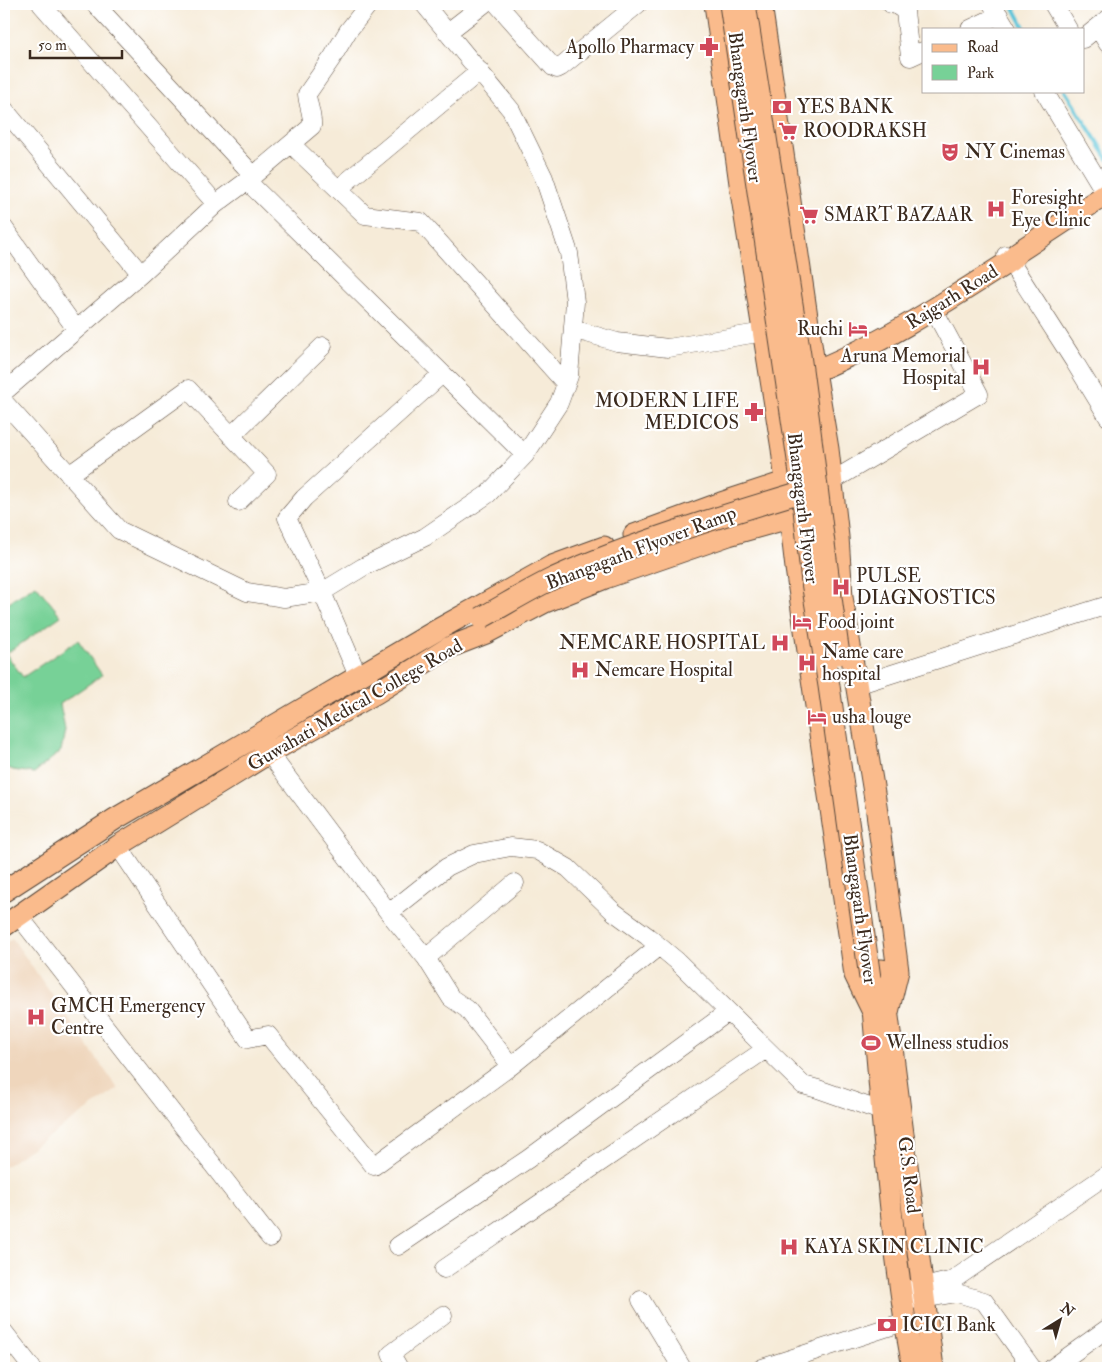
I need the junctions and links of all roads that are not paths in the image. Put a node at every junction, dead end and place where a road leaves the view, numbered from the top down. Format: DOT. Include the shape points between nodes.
graph roads {
  1 [pos="40,4"];
  2 [pos="95,4"];
  3 [pos="369,4"];
  4 [pos="424,4"];
  5 [pos="484,4"];
  6 [pos="497,4"];
  7 [pos="638,4"];
  8 [pos="715,4"];
  9 [pos="730,4"];
  10 [pos="745,4"];
  11 [pos="761,4"];
  12 [pos="891,4"];
  13 [pos="1053,4"];
  14 [pos="1000,16"];
  15 [pos="1103,24"];
  16 [pos="972,28"];
  17 [pos="1067,28"];
  18 [pos="448,32"];
  19 [pos="1084,38"];
  20 [pos="1108,44"];
  21 [pos="922,51"];
  22 [pos="480,71"];
  23 [pos="1045,92"];
  24 [pos="4,109"];
  25 [pos="291,144"];
  26 [pos="250,178"];
  27 [pos="338,189"];
  28 [pos="1107,193"];
  29 [pos="216,204"];
  30 [pos="4,228"];
  31 [pos="1011,256"];
  32 [pos="141,274"];
  33 [pos="934,310"];
  34 [pos="76,329"];
  35 [pos="573,330"];
  36 [pos="764,332"];
  37 [pos="323,346"];
  38 [pos="815,365"];
  39 [pos="442,374"];
  40 [pos="771,380"];
  41 [pos="566,384"];
  42 [pos="4,392"];
  43 [pos="4,402"];
  44 [pos="1108,417"];
  45 [pos="231,436"];
  46 [pos="524,454"];
  47 [pos="69,475"];
  48 [pos="832,481"];
  49 [pos="793,487"];
  50 [pos="238,502"];
  51 [pos="789,518"];
  52 [pos="838,543"];
  53 [pos="795,552"];
  54 [pos="322,592"];
  55 [pos="1108,605"];
  56 [pos="449,635"];
  57 [pos="358,676"];
  58 [pos="856,685"];
  59 [pos="269,753"];
  60 [pos="118,846"];
  61 [pos="516,883"];
  62 [pos="4,892"];
  63 [pos="389,913"];
  64 [pos="12,921"];
  65 [pos="660,946"];
  66 [pos="426,958"];
  67 [pos="876,974"];
  68 [pos="728,1012"];
  69 [pos="880,1012"];
  70 [pos="766,1049"];
  71 [pos="511,1066"];
  72 [pos="881,1111"];
  73 [pos="1108,1174"];
  74 [pos="270,1238"];
  75 [pos="398,1246"];
  76 [pos="444,1269"];
  77 [pos="924,1293"];
  78 [pos="641,1300"];
  79 [pos="902,1305"];
  80 [pos="443,1315"];
  81 [pos="1108,1328"];
  82 [pos="4,1332"];
  83 [pos="32,1368"];
  84 [pos="400,1368"];
  85 [pos="682,1368"];
  86 [pos="762,1368"];
  87 [pos="913,1368"];
  88 [pos="934,1368"];
  89 [pos="1032,1368"];
  90 [pos="1052,1368"];
  1 -- 29 [label="street"];
  2 -- 26 [label="street"];
  3 -- 25 [label="street" via="307,94 312,126"];
  4 -- 18 [label="street"];
  5 -- 18 [label="street"];
  6 -- 7 [label="street" via="557,69"];
  8 -- 36 [label="main road"];
  9 -- 49 [label="main road, Bhangagarh Flyover, bridge" via="798,463"];
  10 -- 67 [label="main road, Bhangagarh Flyover, bridge" via="819,494 826,569 850,729"];
  11 -- 38 [label="main road"];
  12 -- 21 [label="street" via="905,11 910,57"];
  13 -- 17 [label="street"];
  14 -- 16 [label="street"];
  15 -- 19 [label="street"];
  15 -- 20 [label="street"];
  18 -- 22 [label="street"];
  22 -- 27 [label="street"];
  22 -- 35 [label="street" via="511,110 544,178 569,253 575,302"];
  23 -- 28 [label="street"];
  24 -- 32 [label="street"];
  25 -- 26 [label="street"];
  25 -- 27 [label="street"];
  26 -- 29 [label="street"];
  26 -- 39 [label="street"];
  27 -- 41 [label="street" via="365,215 421,222"];
  28 -- 31 [label="main road, Rajgarh Road"];
  29 -- 32 [label="street"];
  30 -- 34 [label="street"];
  31 -- 33 [label="main road, Rajgarh Road"];
  31 -- 38 [label="main road, Rajgarh Road"];
  31 -- 44 [label="street"];
  32 -- 34 [label="street"];
  33 -- 38 [label="main road, Rajgarh Road" via="876,343"];
  33 -- 48 [label="street" via="979,394"];
  34 -- 42 [label="street"];
  35 -- 36 [label="street" via="617,342 668,348"];
  35 -- 41 [label="street"];
  36 -- 40 [label="main road"];
  37 -- 45 [label="street"];
  38 -- 40 [label="main road, Rajgarh Road"];
  38 -- 48 [label="main road"];
  39 -- 46 [label="street"];
  39 -- 54 [label="street" via="304,498 287,518"];
  40 -- 49 [label="main road"];
  41 -- 46 [label="street" via="559,403"];
  43 -- 47 [label="street"];
  45 -- 47 [label="street" via="188,388"];
  45 -- 50 [label="street" via="267,474"];
  46 -- 54 [label="street" via="488,494 425,537 363,567"];
  47 -- 54 [label="street" via="119,530 247,592 284,598"];
  48 -- 52 [label="main road"];
  49 -- 51 [label="main road"];
  49 -- 56 [label="main road, Bhangagarh Flyover Ramp, bridge" via="553,579"];
  49 -- 56 [label="main road, Guwahati Medical College Road" via="721,503 552,566"];
  49 -- 67 [label="main road, Bhangagarh Flyover, bridge"];
  51 -- 53 [label="main road"];
  51 -- 56 [label="main road, Guwahati Medical College Road" via="605,578 546,602 486,633"];
  52 -- 53 [label="main road"];
  52 -- 58 [label="main road" via="842,597"];
  53 -- 69 [label="main road" via="856,975"];
  54 -- 57 [label="street"];
  55 -- 58 [label="street"];
  56 -- 57 [label="main road, Guwahati Medical College Road"];
  56 -- 59 [label="main road, Guwahati Medical College Road" via="376,693"];
  57 -- 62 [label="main road, Guwahati Medical College Road" via="115,820"];
  58 -- 69 [label="main road" via="898,971"];
  59 -- 60 [label="main road, Guwahati Medical College Road"];
  59 -- 63 [label="street"];
  60 -- 64 [label="main road, Guwahati Medical College Road"];
  60 -- 71 [label="street" via="248,1039 268,1035 374,1166"];
  61 -- 66 [label="street"];
  63 -- 65 [label="street" via="447,867 474,854 511,847 537,850 568,868 614,912"];
  63 -- 66 [label="street"];
  64 -- 74 [label="street"];
  65 -- 68 [label="street"];
  65 -- 71 [label="street"];
  66 -- 71 [label="street" via="451,998 467,1009"];
  67 -- 69 [label="main road, Bhangagarh Flyover"];
  68 -- 70 [label="street"];
  68 -- 75 [label="street" via="528,1159"];
  69 -- 72 [label="main road"];
  69 -- 77 [label="main road, G.S. Road"];
  70 -- 72 [label="street" via="803,1085"];
  70 -- 76 [label="street"];
  72 -- 79 [label="main road"];
  73 -- 77 [label="street" via="953,1280"];
  77 -- 79 [label="street"];
  77 -- 88 [label="main road, G.S. Road"];
  77 -- 89 [label="street" via="956,1293 984,1301"];
  78 -- 85 [label="street"];
  79 -- 86 [label="street"];
  79 -- 87 [label="main road"];
  80 -- 84 [label="street" via="391,1354"];
  81 -- 90 [label="street"];
  82 -- 83 [label="street"];
}
